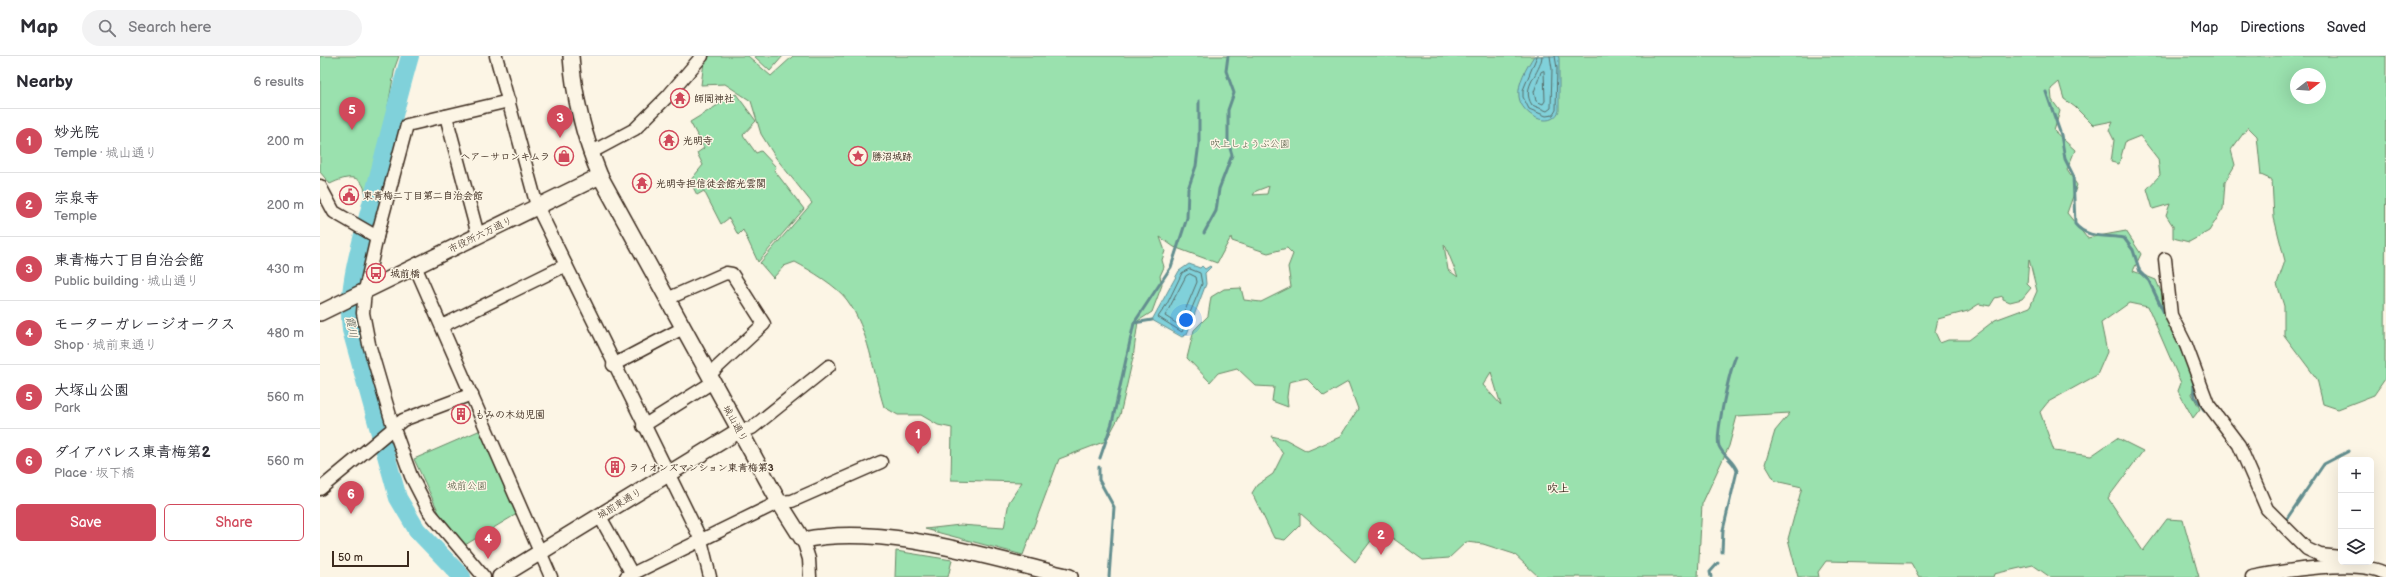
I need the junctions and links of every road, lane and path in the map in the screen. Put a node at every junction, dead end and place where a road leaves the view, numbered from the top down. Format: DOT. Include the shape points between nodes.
graph roads {
  1 [pos="496,56"];
  2 [pos="571,56"];
  3 [pos="702,56"];
  4 [pos="505,102"];
  5 [pos="446,116"];
  6 [pos="590,153"];
  7 [pos="600,176"];
  8 [pos="320,186"];
  9 [pos="533,208"];
  10 [pos="478,235"];
  11 [pos="375,236"];
  12 [pos="2165,259"];
  13 [pos="415,266"];
  14 [pos="562,267"];
  15 [pos="363,291"];
  16 [pos="667,299"];
  17 [pos="320,313"];
  18 [pos="442,326"];
  19 [pos="683,328"];
  20 [pos="613,365"];
  21 [pos="829,366"];
  22 [pos="711,379"];
  23 [pos="472,394"];
  24 [pos="643,426"];
  25 [pos="392,428"];
  26 [pos="740,430"];
  27 [pos="881,462"];
  28 [pos="668,474"];
  29 [pos="320,489"];
  30 [pos="779,502"];
  31 [pos="599,515"];
  32 [pos="701,540"];
  33 [pos="803,540"];
  34 [pos="540,553"];
  35 [pos="2338,557"];
  36 [pos="2371,565"];
  37 [pos="1028,572"];
  38 [pos="2386,574"];
  39 [pos="629,575"];
  40 [pos="484,577"];
  41 [pos="500,577"];
  42 [pos="551,577"];
  43 [pos="710,577"];
  44 [pos="810,577"];
  45 [pos="1070,577"];
  46 [pos="2252,577"];
  1 -- 4 [label="street"];
  2 -- 6 [label="street, 城山通り" via="578,109"];
  3 -- 6 [label="street" via="635,129"];
  4 -- 5 [label="street"];
  4 -- 9 [label="street"];
  5 -- 10 [label="street"];
  5 -- 11 [label="street" via="407,125"];
  6 -- 7 [label="street, 城山通り"];
  7 -- 9 [label="street, 市役所六万通り"];
  7 -- 16 [label="street, 城山通り"];
  8 -- 11 [label="street" via="334,212"];
  9 -- 10 [label="street, 市役所六万通り"];
  9 -- 14 [label="street"];
  10 -- 13 [label="street, 市役所六万通り"];
  11 -- 15 [label="street"];
  12 -- 35 [label="street" via="2171,316 2186,345 2208,404 2239,445 2264,504 2285,529 2307,549 2320,555"];
  13 -- 15 [label="street, 市役所六万通り"];
  13 -- 18 [label="street"];
  14 -- 18 [label="street"];
  14 -- 20 [label="street"];
  15 -- 17 [label="street"];
  15 -- 25 [label="street" via="363,313 369,344"];
  16 -- 19 [label="street, 城山通り"];
  16 -- 22 [label="street" via="726,273 732,274 764,324"];
  18 -- 23 [label="street"];
  19 -- 20 [label="street"];
  19 -- 22 [label="street, 城山通り"];
  20 -- 24 [label="street"];
  21 -- 26 [label="street" via="752,428"];
  22 -- 24 [label="street"];
  22 -- 26 [label="street, 城山通り"];
  23 -- 25 [label="street" via="403,420"];
  23 -- 34 [label="street"];
  24 -- 28 [label="street"];
  25 -- 29 [label="street"];
  25 -- 40 [label="street" via="411,476 430,513"];
  26 -- 28 [label="street, 城前東通り"];
  26 -- 30 [label="street, 城山通り"];
  27 -- 30 [label="street" via="792,501"];
  28 -- 31 [label="street, 城前東通り"];
  28 -- 32 [label="street"];
  30 -- 32 [label="street"];
  30 -- 33 [label="street, 城山通り"];
  31 -- 34 [label="street, 城前東通り"];
  31 -- 39 [label="street"];
  32 -- 39 [label="street"];
  32 -- 43 [label="street"];
  33 -- 37 [label="street" via="818,536 889,539 945,547"];
  33 -- 44 [label="street" via="809,559"];
  34 -- 41 [label="street, 城前東通り"];
  34 -- 42 [label="street"];
  36 -- 38 [label="street"];
  36 -- 46 [label="street" via="2306,568"];
  37 -- 45 [label="street"];
}
